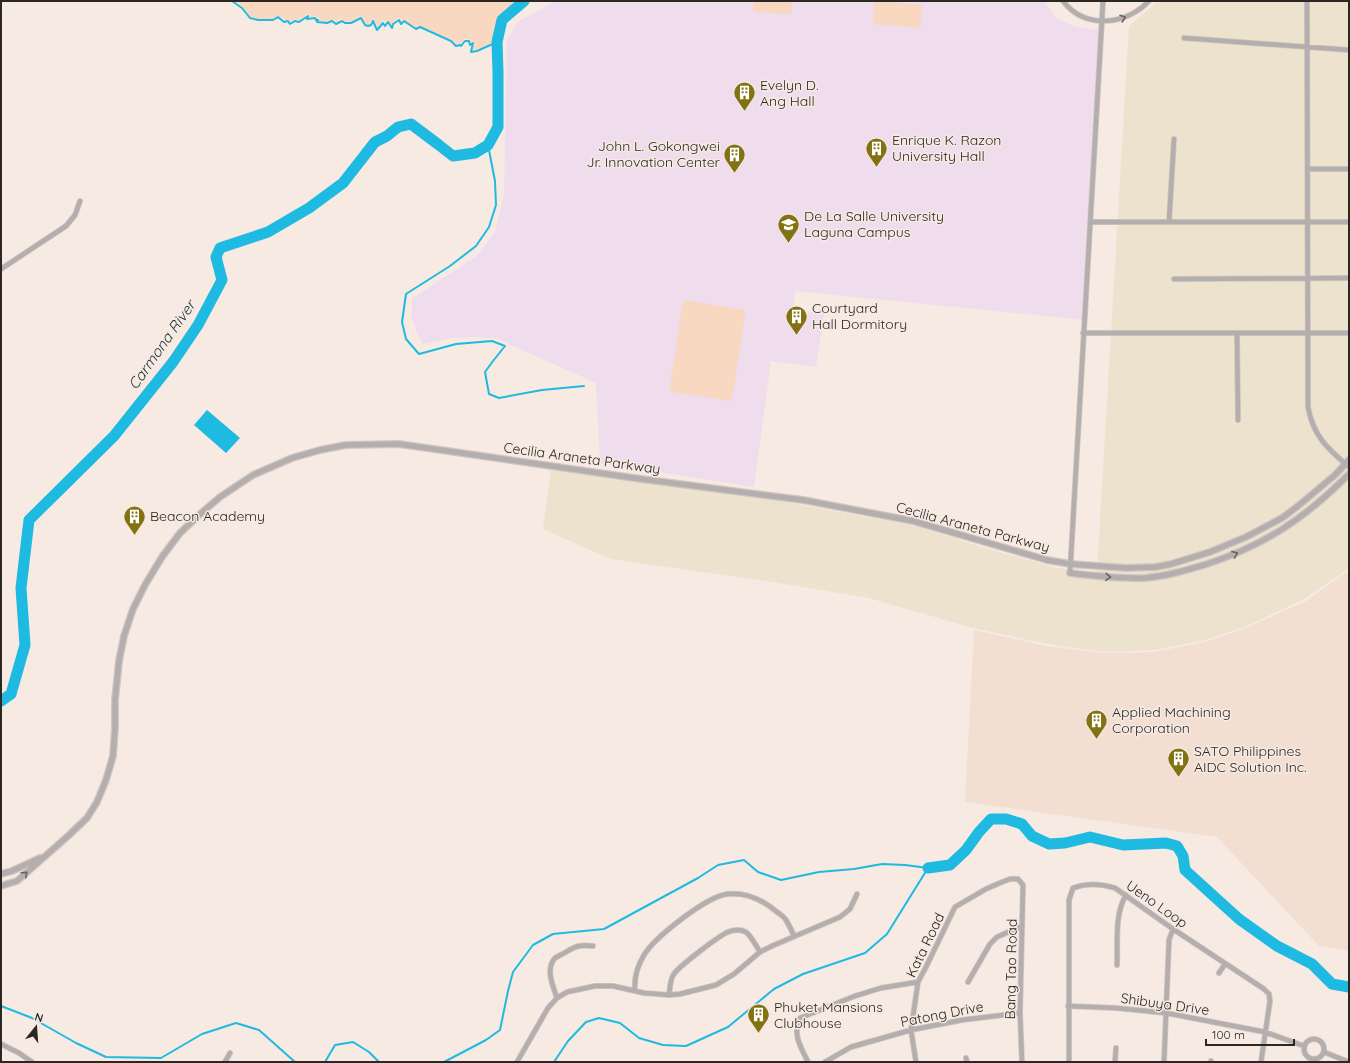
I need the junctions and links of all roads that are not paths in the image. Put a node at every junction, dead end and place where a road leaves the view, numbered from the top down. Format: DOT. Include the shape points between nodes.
graph roads {
  1 [pos="1063,1"];
  2 [pos="1103,1"];
  3 [pos="1149,1"];
  4 [pos="1307,1"];
  5 [pos="1102,21"];
  6 [pos="1184,38"];
  7 [pos="1308,47"];
  8 [pos="1349,50"];
  9 [pos="1174,138"];
  10 [pos="1308,169"];
  11 [pos="1349,169"];
  12 [pos="80,201"];
  13 [pos="1090,222"];
  14 [pos="1169,222"];
  15 [pos="1308,222"];
  16 [pos="1349,222"];
  17 [pos="1,268"];
  18 [pos="1308,278"];
  19 [pos="1349,278"];
  20 [pos="1174,279"];
  21 [pos="1084,333"];
  22 [pos="1237,333"];
  23 [pos="1308,333"];
  24 [pos="1349,333"];
  25 [pos="1238,420"];
  26 [pos="1348,464"];
  27 [pos="1349,472"];
  28 [pos="1336,475"];
  29 [pos="1070,564"];
  30 [pos="1070,573"];
  31 [pos="46,855"];
  32 [pos="1,874"];
  33 [pos="1018,879"];
  34 [pos="1,886"];
  35 [pos="858,894"];
  36 [pos="1126,895"];
  37 [pos="1022,926"];
  38 [pos="1173,929"];
  39 [pos="794,936"];
  40 [pos="593,946"];
  41 [pos="760,952"];
  42 [pos="1225,964"];
  43 [pos="1117,965"];
  44 [pos="1219,973"];
  45 [pos="918,982"];
  46 [pos="968,982"];
  47 [pos="635,990"];
  48 [pos="669,995"];
  49 [pos="557,998"];
  50 [pos="1068,1006"];
  51 [pos="1020,1013"];
  52 [pos="1166,1013"];
  53 [pos="910,1030"];
  54 [pos="1265,1032"];
  55 [pos="1,1044"];
  56 [pos="1304,1046"];
  57 [pos="1116,1048"];
  58 [pos="1324,1052"];
  59 [pos="230,1053"];
  60 [pos="1308,1060"];
  61 [pos="1315,1060"];
  62 [pos="32,1062"];
  63 [pos="225,1062"];
  64 [pos="516,1062"];
  65 [pos="808,1062"];
  66 [pos="825,1062"];
  67 [pos="916,1062"];
  68 [pos="1022,1062"];
  69 [pos="1069,1062"];
  70 [pos="1115,1062"];
  71 [pos="1164,1062"];
  72 [pos="1261,1062"];
  73 [pos="1349,1062"];
  1 -- 5 [label="street" via="1075,12"];
  2 -- 5 [label="street"];
  5 -- 3 [label="street, one-way" via="1127,17 1139,11"];
  4 -- 7 [label="street"];
  5 -- 13 [label="street"];
  6 -- 7 [label="street"];
  7 -- 8 [label="street"];
  7 -- 10 [label="street"];
  9 -- 14 [label="street"];
  10 -- 11 [label="street"];
  10 -- 15 [label="street"];
  12 -- 17 [label="street" via="75,215 66,226"];
  13 -- 14 [label="street"];
  13 -- 21 [label="street"];
  14 -- 15 [label="street"];
  15 -- 16 [label="street"];
  15 -- 18 [label="street"];
  18 -- 19 [label="street"];
  18 -- 20 [label="street"];
  18 -- 23 [label="street"];
  21 -- 22 [label="street"];
  21 -- 29 [label="street"];
  22 -- 23 [label="street"];
  22 -- 25 [label="street"];
  23 -- 24 [label="street"];
  23 -- 26 [label="street" via="1309,416 1322,441"];
  26 -- 28 [label="street, Cecilia Araneta Parkway"];
  27 -- 28 [label="street, Cecilia Araneta Parkway"];
  30 -- 27 [label="street, Cecilia Araneta Parkway, one-way" via="1124,578 1157,577 1222,559 1258,544 1287,527 1321,500"];
  28 -- 29 [label="street, Cecilia Araneta Parkway" via="1282,518 1246,537 1203,554 1171,564 1142,568"];
  29 -- 30 [label="street"];
  29 -- 31 [label="street, Cecilia Araneta Parkway" via="1036,557 913,521 778,496 399,444 346,445 320,450 292,458 253,475 220,497 180,533 162,557 133,609 124,636 114,700 113,756 106,780 87,818"];
  31 -- 32 [label="street"];
  34 -- 31 [label="street, one-way" via="17,881"];
  33 -- 37 [label="street, Bang Tao Road" via="1024,885"];
  33 -- 45 [label="street, Kata Road" via="1010,879 986,889 955,907"];
  35 -- 39 [label="street" via="850,909 840,917"];
  36 -- 38 [label="street, Ueno Loop"];
  36 -- 43 [label="street" via="1118,921"];
  36 -- 50 [label="street, Ueno Loop" via="1115,888 1100,885 1073,888 1070,894 1068,939"];
  37 -- 46 [label="street" via="997,937 990,944"];
  37 -- 51 [label="street, Bang Tao Road"];
  38 -- 42 [label="street, Ueno Loop"];
  38 -- 52 [label="street" via="1169,940"];
  39 -- 41 [label="street"];
  39 -- 47 [label="street" via="786,919 768,904 747,894 726,894 682,919 652,945 643,956 637,972"];
  40 -- 49 [label="street" via="581,945 555,958 550,977"];
  41 -- 48 [label="street" via="716,985"];
  41 -- 48 [label="street" via="745,932 737,930 726,933 674,974"];
  42 -- 44 [label="street"];
  42 -- 54 [label="street, Ueno Loop" via="1269,994"];
  45 -- 53 [label="street, Kata Road"];
  45 -- 65 [label="street" via="881,988 800,1018 796,1026 796,1036"];
  47 -- 48 [label="street"];
  47 -- 49 [label="street" via="595,986 567,992"];
  49 -- 64 [label="street" via="544,1014"];
  50 -- 52 [label="street, Shibuya Drive"];
  50 -- 69 [label="street, Ueno Loop"];
  51 -- 53 [label="street, Patong Drive"];
  51 -- 68 [label="street, Bang Tao Road"];
  52 -- 54 [label="street, Shibuya Drive"];
  52 -- 71 [label="street"];
  53 -- 66 [label="street, Patong Drive" via="851,1047"];
  53 -- 67 [label="street, Kata Road"];
  54 -- 56 [label="street, Shibuya Drive"];
  54 -- 72 [label="street, Ueno Loop"];
  55 -- 62 [label="street"];
  56 -- 58 [label="street" via="1307,1041 1314,1038 1320,1040"];
  56 -- 60 [label="street"];
  57 -- 70 [label="street"];
  58 -- 61 [label="street"];
  58 -- 73 [label="street"];
  59 -- 63 [label="street"];
  60 -- 61 [label="street"];
}
